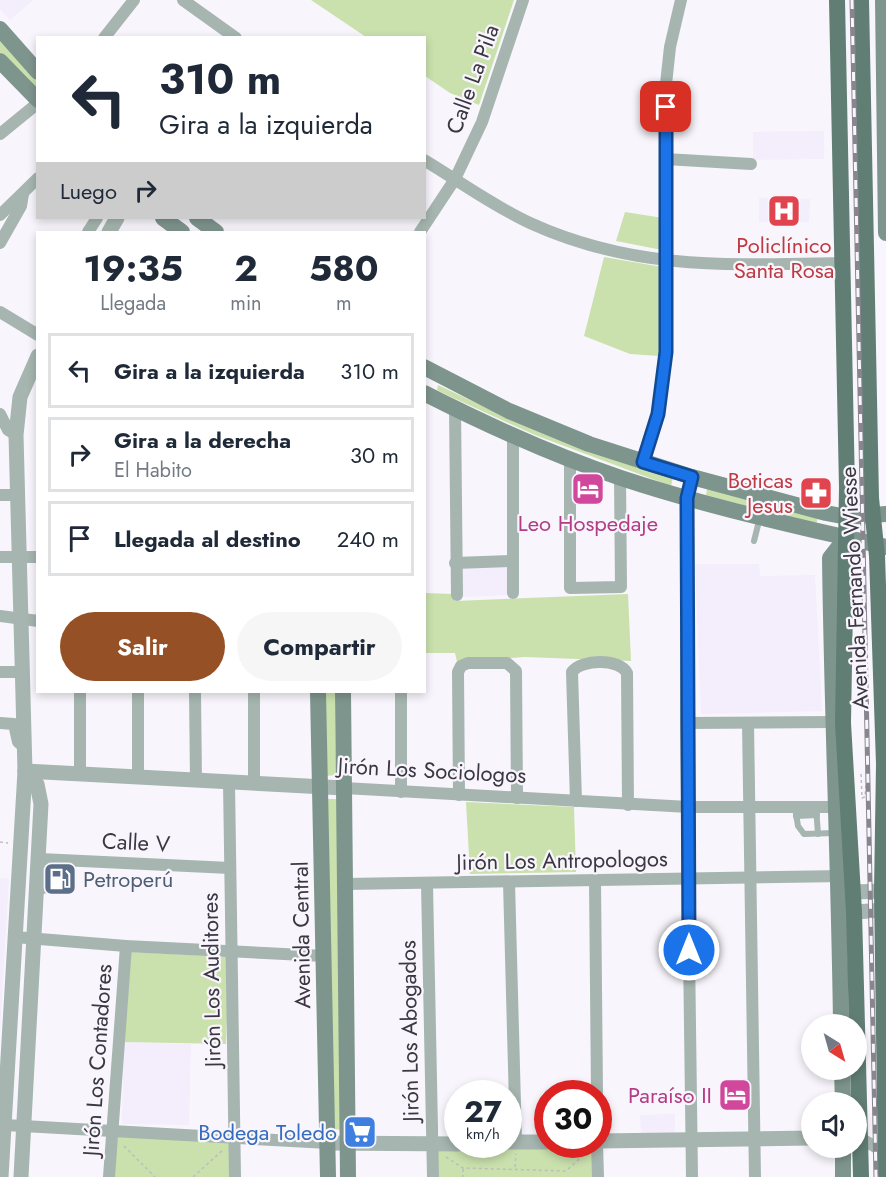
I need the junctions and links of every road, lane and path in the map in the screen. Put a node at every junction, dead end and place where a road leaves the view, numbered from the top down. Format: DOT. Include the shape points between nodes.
graph roads {
  1 [pos="134,0"];
  2 [pos="183,0"];
  3 [pos="523,0"];
  4 [pos="681,0"];
  5 [pos="837,0"];
  6 [pos="861,0"];
  7 [pos="884,0"];
  8 [pos="0,29"];
  9 [pos="106,36"];
  10 [pos="233,36"];
  11 [pos="0,61"];
  12 [pos="36,70"];
  13 [pos="36,99"];
  14 [pos="36,103"];
  15 [pos="0,134"];
  16 [pos="665,159"];
  17 [pos="426,160"];
  18 [pos="751,164"];
  19 [pos="455,179"];
  20 [pos="36,180"];
  21 [pos="23,194"];
  22 [pos="886,196"];
  23 [pos="0,215"];
  24 [pos="198,219"];
  25 [pos="215,231"];
  26 [pos="421,231"];
  27 [pos="886,233"];
  28 [pos="0,243"];
  29 [pos="667,262"];
  30 [pos="843,263"];
  31 [pos="0,312"];
  32 [pos="36,329"];
  33 [pos="36,365"];
  34 [pos="431,371"];
  35 [pos="31,386"];
  36 [pos="426,391"];
  37 [pos="426,395"];
  38 [pos="455,408"];
  39 [pos="0,414"];
  40 [pos="513,434"];
  41 [pos="16,435"];
  42 [pos="570,458"];
  43 [pos="643,462"];
  44 [pos="692,477"];
  45 [pos="620,478"];
  46 [pos="0,495"];
  47 [pos="17,495"];
  48 [pos="687,498"];
  49 [pos="779,501"];
  50 [pos="826,513"];
  51 [pos="879,514"];
  52 [pos="846,517"];
  53 [pos="767,518"];
  54 [pos="825,533"];
  55 [pos="845,539"];
  56 [pos="754,541"];
  57 [pos="881,546"];
  58 [pos="0,557"];
  59 [pos="19,557"];
  60 [pos="36,557"];
  61 [pos="513,561"];
  62 [pos="455,563"];
  63 [pos="513,594"];
  64 [pos="457,595"];
  65 [pos="0,616"];
  66 [pos="22,620"];
  67 [pos="36,621"];
  68 [pos="857,643"];
  69 [pos="863,653"];
  70 [pos="0,672"];
  71 [pos="23,672"];
  72 [pos="80,693"];
  73 [pos="138,693"];
  74 [pos="195,693"];
  75 [pos="254,693"];
  76 [pos="318,693"];
  77 [pos="343,693"];
  78 [pos="401,693"];
  79 [pos="832,722"];
  80 [pos="0,723"];
  81 [pos="686,723"];
  82 [pos="748,723"];
  83 [pos="24,747"];
  84 [pos="25,771"];
  85 [pos="867,773"];
  86 [pos="80,774"];
  87 [pos="861,774"];
  88 [pos="138,777"];
  89 [pos="196,781"];
  90 [pos="229,783"];
  91 [pos="254,784"];
  92 [pos="320,786"];
  93 [pos="344,788"];
  94 [pos="401,792"];
  95 [pos="459,795"];
  96 [pos="517,798"];
  97 [pos="576,801"];
  98 [pos="628,805"];
  99 [pos="689,807"];
  100 [pos="837,807"];
  101 [pos="749,808"];
  102 [pos="816,811"];
  103 [pos="795,812"];
  104 [pos="838,833"];
  105 [pos="818,834"];
  106 [pos="0,842"];
  107 [pos="13,844"];
  108 [pos="40,859"];
  109 [pos="64,860"];
  110 [pos="230,868"];
  111 [pos="750,878"];
  112 [pos="689,879"];
  113 [pos="595,880"];
  114 [pos="847,881"];
  115 [pos="509,882"];
  116 [pos="346,884"];
  117 [pos="427,884"];
  118 [pos="884,891"];
  119 [pos="37,892"];
  120 [pos="884,910"];
  121 [pos="854,912"];
  122 [pos="15,937"];
  123 [pos="34,939"];
  124 [pos="126,946"];
  125 [pos="232,951"];
  126 [pos="324,956"];
  127 [pos="842,1014"];
  128 [pos="513,1080"];
  129 [pos="597,1080"];
  130 [pos="857,1092"];
  131 [pos="5,1125"];
  132 [pos="25,1126"];
  133 [pos="113,1130"];
  134 [pos="755,1138"];
  135 [pos="801,1138"];
  136 [pos="692,1140"];
  137 [pos="119,1141"];
  138 [pos="231,1142"];
  139 [pos="328,1143"];
  140 [pos="867,1143"];
  141 [pos="348,1144"];
  142 [pos="612,1145"];
  143 [pos="444,1147"];
  144 [pos="435,1149"];
  145 [pos="886,1153"];
  146 [pos="515,1158"];
  147 [pos="581,1158"];
  148 [pos="596,1158"];
  149 [pos="843,1158"];
  150 [pos="860,1158"];
  151 [pos="462,1168"];
  152 [pos="515,1168"];
  153 [pos="566,1171"];
  154 [pos="886,1174"];
  155 [pos="2,1177"];
  156 [pos="21,1177"];
  157 [pos="109,1177"];
  158 [pos="155,1177"];
  159 [pos="193,1177"];
  160 [pos="235,1177"];
  161 [pos="328,1177"];
  162 [pos="348,1177"];
  163 [pos="433,1177"];
  164 [pos="463,1177"];
  165 [pos="567,1177"];
  166 [pos="598,1177"];
  167 [pos="692,1177"];
  168 [pos="755,1177"];
  169 [pos="843,1177"];
  170 [pos="861,1177"];
  1 -- 9 [label="street"];
  2 -- 10 [label="street"];
  3 -- 19 [label="street, Calle La Pila" via="482,122"];
  4 -- 16 [label="street" via="666,84"];
  5 -- 30 [label="main road, Avenida Fernando Wiesse"];
  6 -- 51 [label="main road, Avenida Fernando Wiesse"];
  7 -- 22 [label="main road"];
  8 -- 12 [label="main road"];
  11 -- 13 [label="main road"];
  14 -- 15 [label="street"];
  16 -- 18 [label="street"];
  16 -- 29 [label="street"];
  17 -- 19 [label="street"];
  19 -- 26 [label="street, Calle La Pila"];
  19 -- 29 [label="street" via="530,223 608,250"];
  20 -- 21 [label="street"];
  21 -- 23 [label="street"];
  21 -- 28 [label="street" via="21,206"];
  22 -- 27 [label="main road"];
  24 -- 25 [label="main road"];
  29 -- 30 [label="street"];
  29 -- 43 [label="street" via="663,388"];
  30 -- 52 [label="main road, Avenida Fernando Wiesse"];
  31 -- 32 [label="street"];
  33 -- 35 [label="street"];
  34 -- 36 [label="main road"];
  34 -- 43 [label="main road" via="546,427"];
  35 -- 41 [label="street" via="20,397"];
  37 -- 38 [label="main road"];
  38 -- 40 [label="main road"];
  38 -- 62 [label="street"];
  39 -- 41 [label="street" via="8,430"];
  40 -- 42 [label="main road"];
  40 -- 61 [label="street"];
  41 -- 47 [label="street"];
  42 -- 45 [label="main road"];
  42 -- 45 [label="street" via="570,588 621,587"];
  43 -- 44 [label="main road"];
  44 -- 48 [label="street"];
  44 -- 49 [label="main road"];
  45 -- 48 [label="main road"];
  46 -- 47 [label="street"];
  47 -- 59 [label="street"];
  48 -- 53 [label="main road"];
  48 -- 81 [label="street"];
  49 -- 50 [label="main road"];
  49 -- 53 [label="main road"];
  50 -- 52 [label="main road"];
  50 -- 54 [label="main road"];
  51 -- 52 [label="main road"];
  51 -- 57 [label="main road, Avenida Fernando Wiesse"];
  52 -- 55 [label="main road, Avenida Fernando Wiesse"];
  53 -- 54 [label="main road"];
  53 -- 56 [label="lane"];
  54 -- 55 [label="main road"];
  55 -- 57 [label="main road"];
  55 -- 79 [label="main road, Avenida Fernando Wiesse" via="830,558"];
  55 -- 114 [label="main road, Avenida Fernando Wiesse" via="843,723"];
  57 -- 118 [label="main road, Avenida Fernando Wiesse"];
  58 -- 59 [label="street"];
  59 -- 60 [label="street"];
  59 -- 66 [label="street"];
  61 -- 62 [label="street"];
  61 -- 63 [label="street"];
  62 -- 64 [label="street"];
  65 -- 66 [label="street"];
  66 -- 67 [label="street"];
  66 -- 71 [label="street"];
  68 -- 69 [label="path"];
  70 -- 71 [label="street"];
  71 -- 83 [label="street"];
  72 -- 86 [label="street"];
  73 -- 88 [label="street"];
  74 -- 89 [label="street"];
  75 -- 91 [label="street"];
  76 -- 92 [label="main road, Avenida Central"];
  77 -- 93 [label="main road, Avenida Central"];
  78 -- 94 [label="street"];
  79 -- 82 [label="street"];
  79 -- 100 [label="main road, Avenida Fernando Wiesse"];
  80 -- 83 [label="street" via="14,724 18,742"];
  81 -- 82 [label="street"];
  81 -- 99 [label="street"];
  82 -- 101 [label="street"];
  83 -- 84 [label="street"];
  84 -- 86 [label="street, Jirón Los Sociologos"];
  84 -- 108 [label="street" via="40,791"];
  84 -- 122 [label="street"];
  85 -- 87 [label="path" via="862,798"];
  86 -- 88 [label="street, Jirón Los Sociologos"];
  88 -- 89 [label="street, Jirón Los Sociologos"];
  89 -- 90 [label="street, Jirón Los Sociologos"];
  90 -- 91 [label="street, Jirón Los Sociologos"];
  90 -- 110 [label="street, Jirón Los Auditores"];
  91 -- 92 [label="street, Jirón Los Sociologos"];
  92 -- 93 [label="street, Jirón Los Sociologos"];
  92 -- 126 [label="main road, Avenida Central"];
  93 -- 94 [label="street, Jirón Los Sociologos"];
  93 -- 116 [label="main road, Avenida Central"];
  94 -- 95 [label="street, Jirón Los Sociologos"];
  95 -- 96 [label="street, Jirón Los Sociologos"];
  95 -- 96 [label="street" via="458,672 468,663 513,665"];
  96 -- 97 [label="street, Jirón Los Sociologos"];
  97 -- 98 [label="street, Jirón Los Sociologos"];
  97 -- 98 [label="street" via="572,672 576,667 617,663 627,673"];
  98 -- 99 [label="street, Jirón Los Sociologos"];
  99 -- 101 [label="street, Jirón Los Sociologos"];
  99 -- 112 [label="street"];
  100 -- 102 [label="street, Jirón Los Sociologos"];
  100 -- 104 [label="main road, Avenida Fernando Wiesse"];
  101 -- 103 [label="street, Jirón Los Sociologos"];
  101 -- 111 [label="street"];
  102 -- 103 [label="street, Jirón Los Sociologos"];
  102 -- 105 [label="lane"];
  103 -- 105 [label="lane" via="804,834"];
  104 -- 105 [label="lane"];
  104 -- 114 [label="main road, Avenida Fernando Wiesse"];
  106 -- 107 [label="path"];
  108 -- 109 [label="street, Calle V"];
  108 -- 119 [label="street"];
  109 -- 110 [label="street, Calle V"];
  109 -- 119 [label="lane" via="64,884"];
  110 -- 125 [label="street, Jirón Los Auditores"];
  111 -- 112 [label="street, Jirón Los Antropologos"];
  111 -- 114 [label="street, Jirón Los Antropologos"];
  111 -- 134 [label="street"];
  112 -- 113 [label="street, Jirón Los Antropologos"];
  112 -- 136 [label="street"];
  113 -- 115 [label="street, Jirón Los Antropologos"];
  113 -- 129 [label="street"];
  114 -- 118 [label="street"];
  114 -- 121 [label="main road, Avenida Fernando Wiesse"];
  114 -- 127 [label="main road, Avenida Fernando Wiesse"];
  115 -- 117 [label="street, Jirón Los Antropologos"];
  115 -- 128 [label="street"];
  116 -- 117 [label="street, Jirón Los Antropologos"];
  116 -- 141 [label="main road, Avenida Central"];
  117 -- 144 [label="street, Jirón Los Abogados"];
  118 -- 120 [label="main road, Avenida Fernando Wiesse"];
  119 -- 123 [label="street"];
  120 -- 121 [label="street"];
  120 -- 145 [label="main road, Avenida Fernando Wiesse"];
  121 -- 130 [label="main road, Avenida Fernando Wiesse"];
  122 -- 123 [label="street"];
  122 -- 131 [label="street"];
  123 -- 124 [label="street"];
  123 -- 132 [label="street"];
  124 -- 125 [label="street"];
  124 -- 133 [label="street, Jirón Los Contadores"];
  125 -- 126 [label="street"];
  125 -- 138 [label="street, Jirón Los Auditores"];
  126 -- 139 [label="main road, Avenida Central"];
  131 -- 132 [label="street"];
  131 -- 155 [label="street"];
  132 -- 133 [label="street"];
  132 -- 156 [label="street"];
  133 -- 138 [label="street"];
  133 -- 157 [label="street, Jirón Los Contadores"];
  134 -- 135 [label="street"];
  134 -- 136 [label="street"];
  134 -- 168 [label="street"];
  136 -- 142 [label="street"];
  136 -- 167 [label="street"];
  137 -- 158 [label="path"];
  138 -- 139 [label="street"];
  138 -- 159 [label="path"];
  138 -- 160 [label="street, Jirón Los Auditores"];
  139 -- 141 [label="street"];
  139 -- 161 [label="main road, Avenida Central"];
  140 -- 145 [label="street"];
  141 -- 144 [label="street"];
  141 -- 162 [label="main road, Avenida Central"];
  143 -- 144 [label="street"];
  144 -- 151 [label="path"];
  144 -- 163 [label="street, Jirón Los Abogados"];
  145 -- 154 [label="main road, Avenida Fernando Wiesse"];
  146 -- 152 [label="path"];
  147 -- 153 [label="path"];
  148 -- 166 [label="street"];
  149 -- 169 [label="main road"];
  150 -- 170 [label="main road, Avenida Fernando Wiesse"];
  151 -- 152 [label="path"];
  151 -- 164 [label="path"];
  152 -- 153 [label="path"];
  153 -- 165 [label="path"];
}
